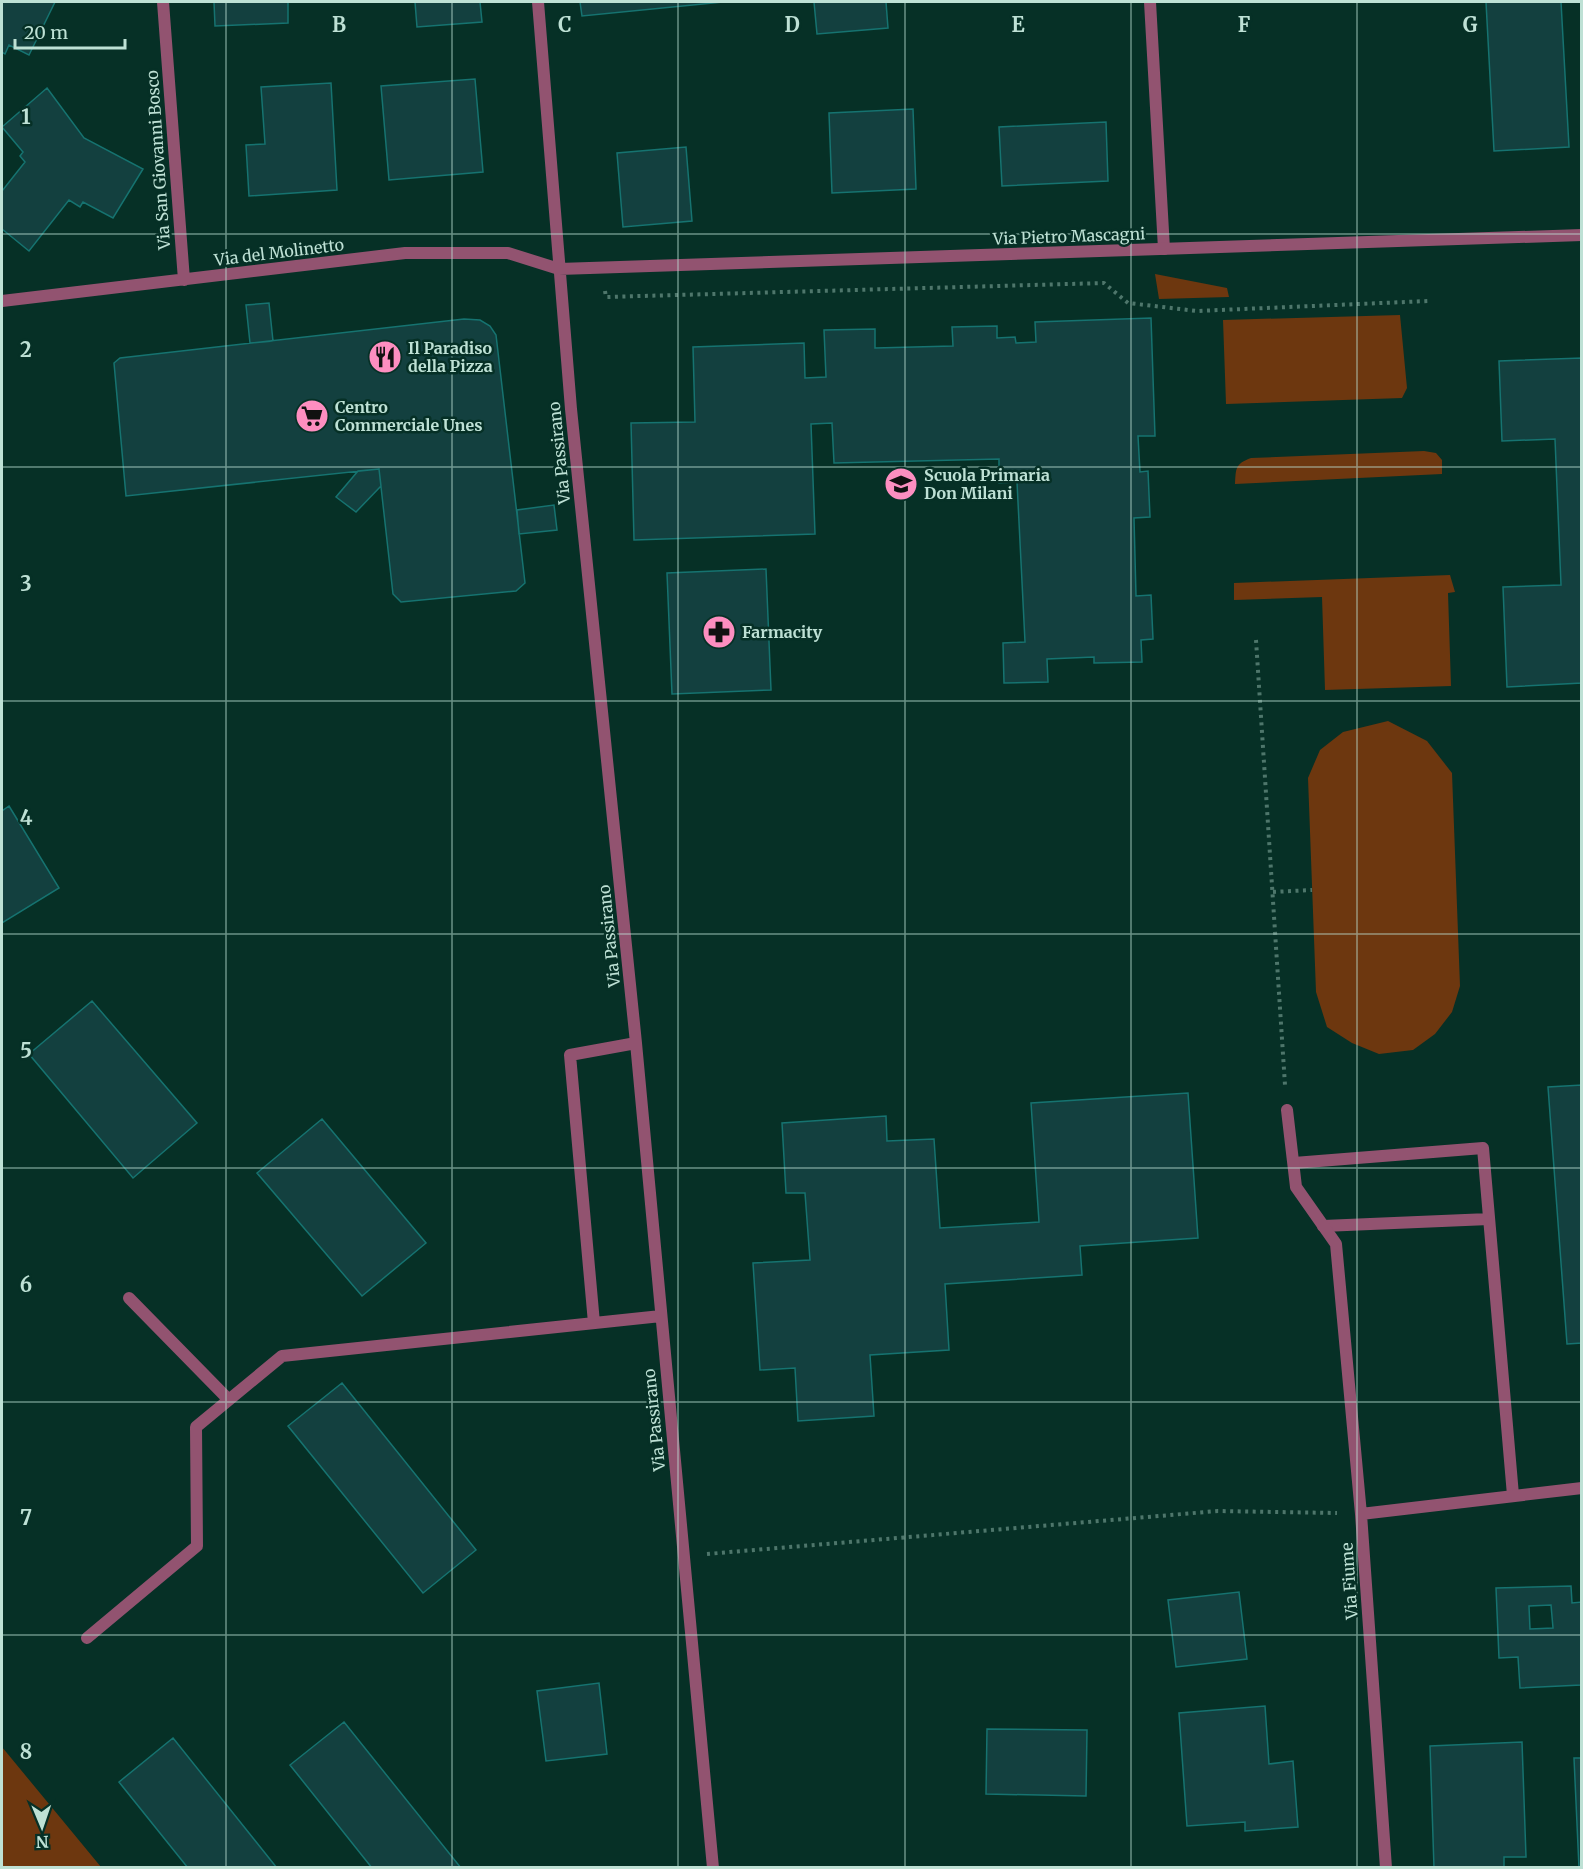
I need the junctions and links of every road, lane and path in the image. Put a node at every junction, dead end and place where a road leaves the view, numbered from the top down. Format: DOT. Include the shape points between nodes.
graph roads {
  1 [pos="163,2"];
  2 [pos="538,2"];
  3 [pos="1150,2"];
  4 [pos="1581,235"];
  5 [pos="1164,249"];
  6 [pos="601,268"];
  7 [pos="559,270"];
  8 [pos="184,280"];
  9 [pos="2,301"];
  10 [pos="1428,302"];
  11 [pos="1256,640"];
  12 [pos="1312,890"];
  13 [pos="1273,892"];
  14 [pos="636,1043"];
  15 [pos="1287,1110"];
  16 [pos="1294,1163"];
  17 [pos="1490,1219"];
  18 [pos="1323,1226"];
  19 [pos="129,1298"];
  20 [pos="661,1316"];
  21 [pos="594,1323"];
  22 [pos="229,1400"];
  23 [pos="1581,1488"];
  24 [pos="1513,1495"];
  25 [pos="1361,1514"];
  26 [pos="685,1556"];
  27 [pos="87,1638"];
  28 [pos="713,1868"];
  29 [pos="1386,1868"];
  1 -- 8 [label="street, Via San Giovanni Bosco"];
  2 -- 7 [label="street, Via Passirano"];
  3 -- 5 [label="street"];
  4 -- 5 [label="street, Via Pietro Mascagni"];
  5 -- 6 [label="street, Via Pietro Mascagni"];
  6 -- 7 [label="street, Via Pietro Mascagni"];
  6 -- 10 [label="path" via="606,297 1104,283 1128,303 1197,311"];
  7 -- 8 [label="street, Via del Molinetto" via="508,253 405,254"];
  7 -- 14 [label="street, Via Passirano"];
  8 -- 9 [label="street, Via del Molinetto"];
  11 -- 13 [label="path"];
  12 -- 13 [label="path"];
  13 -- 15 [label="path"];
  14 -- 20 [label="street, Via Passirano"];
  14 -- 21 [label="street" via="570,1055"];
  15 -- 16 [label="street, Via Fiume"];
  16 -- 17 [label="street" via="1483,1148"];
  16 -- 18 [label="street, Via Fiume" via="1296,1187"];
  17 -- 18 [label="street"];
  17 -- 24 [label="street"];
  18 -- 25 [label="street, Via Fiume" via="1336,1244"];
  19 -- 22 [label="street"];
  20 -- 21 [label="street"];
  20 -- 26 [label="street, Via Passirano"];
  21 -- 22 [label="street" via="282,1356"];
  22 -- 27 [label="street" via="196,1427 197,1546"];
  23 -- 24 [label="street"];
  24 -- 25 [label="street"];
  25 -- 26 [label="path" via="1218,1510"];
  25 -- 29 [label="street, Via Fiume"];
  26 -- 28 [label="street, Via Passirano"];
}
